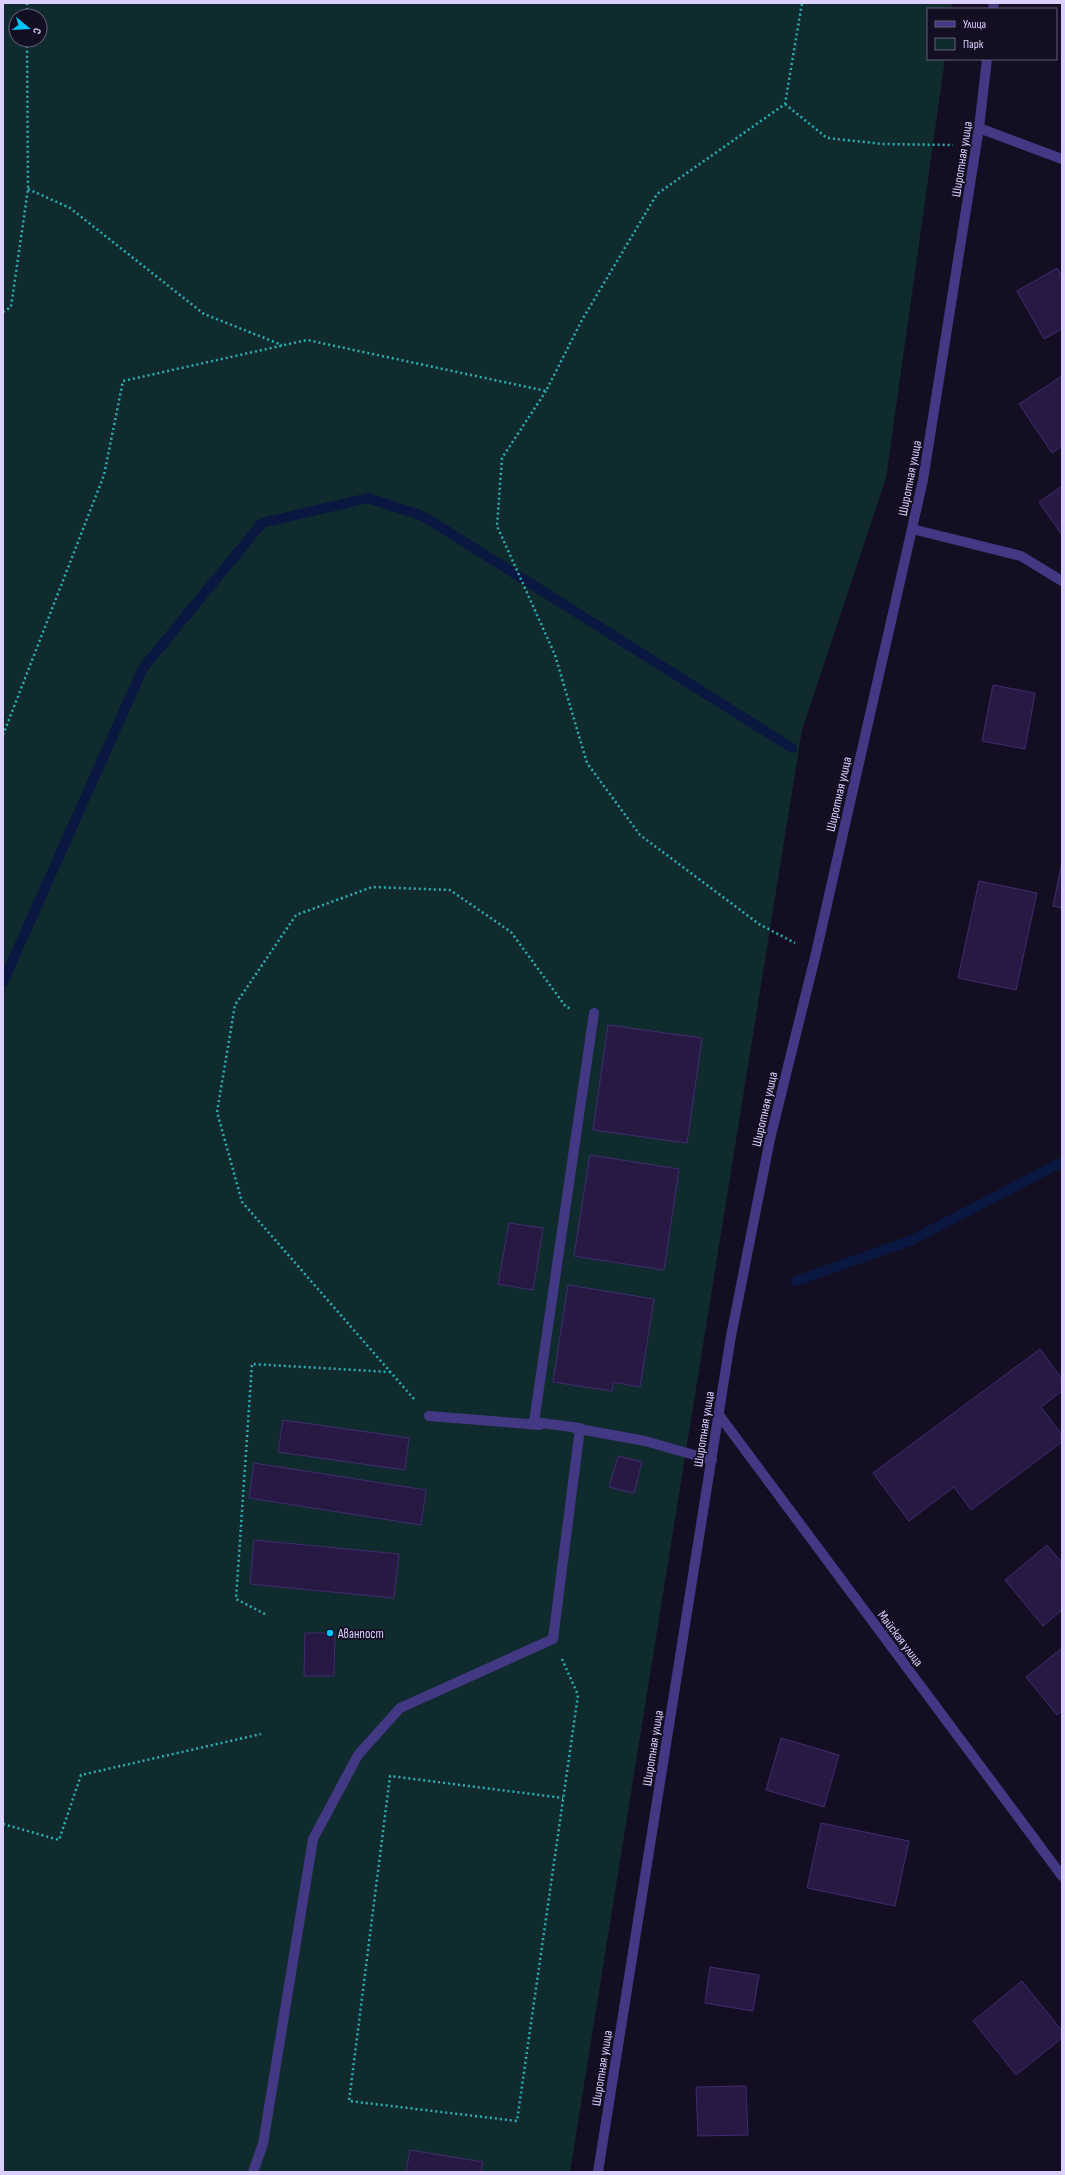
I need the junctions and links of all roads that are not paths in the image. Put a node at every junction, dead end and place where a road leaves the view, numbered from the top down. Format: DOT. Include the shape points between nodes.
graph roads {
  1 [pos="987,60"];
  2 [pos="979,128"];
  3 [pos="1062,159"];
  4 [pos="912,529"];
  5 [pos="1062,580"];
  6 [pos="594,1013"];
  7 [pos="718,1415"];
  8 [pos="429,1416"];
  9 [pos="580,1428"];
  10 [pos="712,1460"];
  11 [pos="1062,1876"];
  12 [pos="253,2172"];
  13 [pos="598,2172"];
  1 -- 2 [label="street, Широтная улица"];
  2 -- 3 [label="street"];
  2 -- 4 [label="street, Широтная улица" via="923,480"];
  4 -- 5 [label="street" via="1021,556"];
  4 -- 7 [label="street, Широтная улица" via="816,953 770,1139"];
  6 -- 9 [label="street" via="534,1422"];
  7 -- 10 [label="street, Широтная улица"];
  7 -- 11 [label="street, Майская улица"];
  8 -- 9 [label="street"];
  9 -- 10 [label="street" via="645,1441"];
  9 -- 12 [label="street" via="553,1638 400,1708 358,1755 313,1839 263,2144"];
  10 -- 13 [label="street, Широтная улица"];
}
